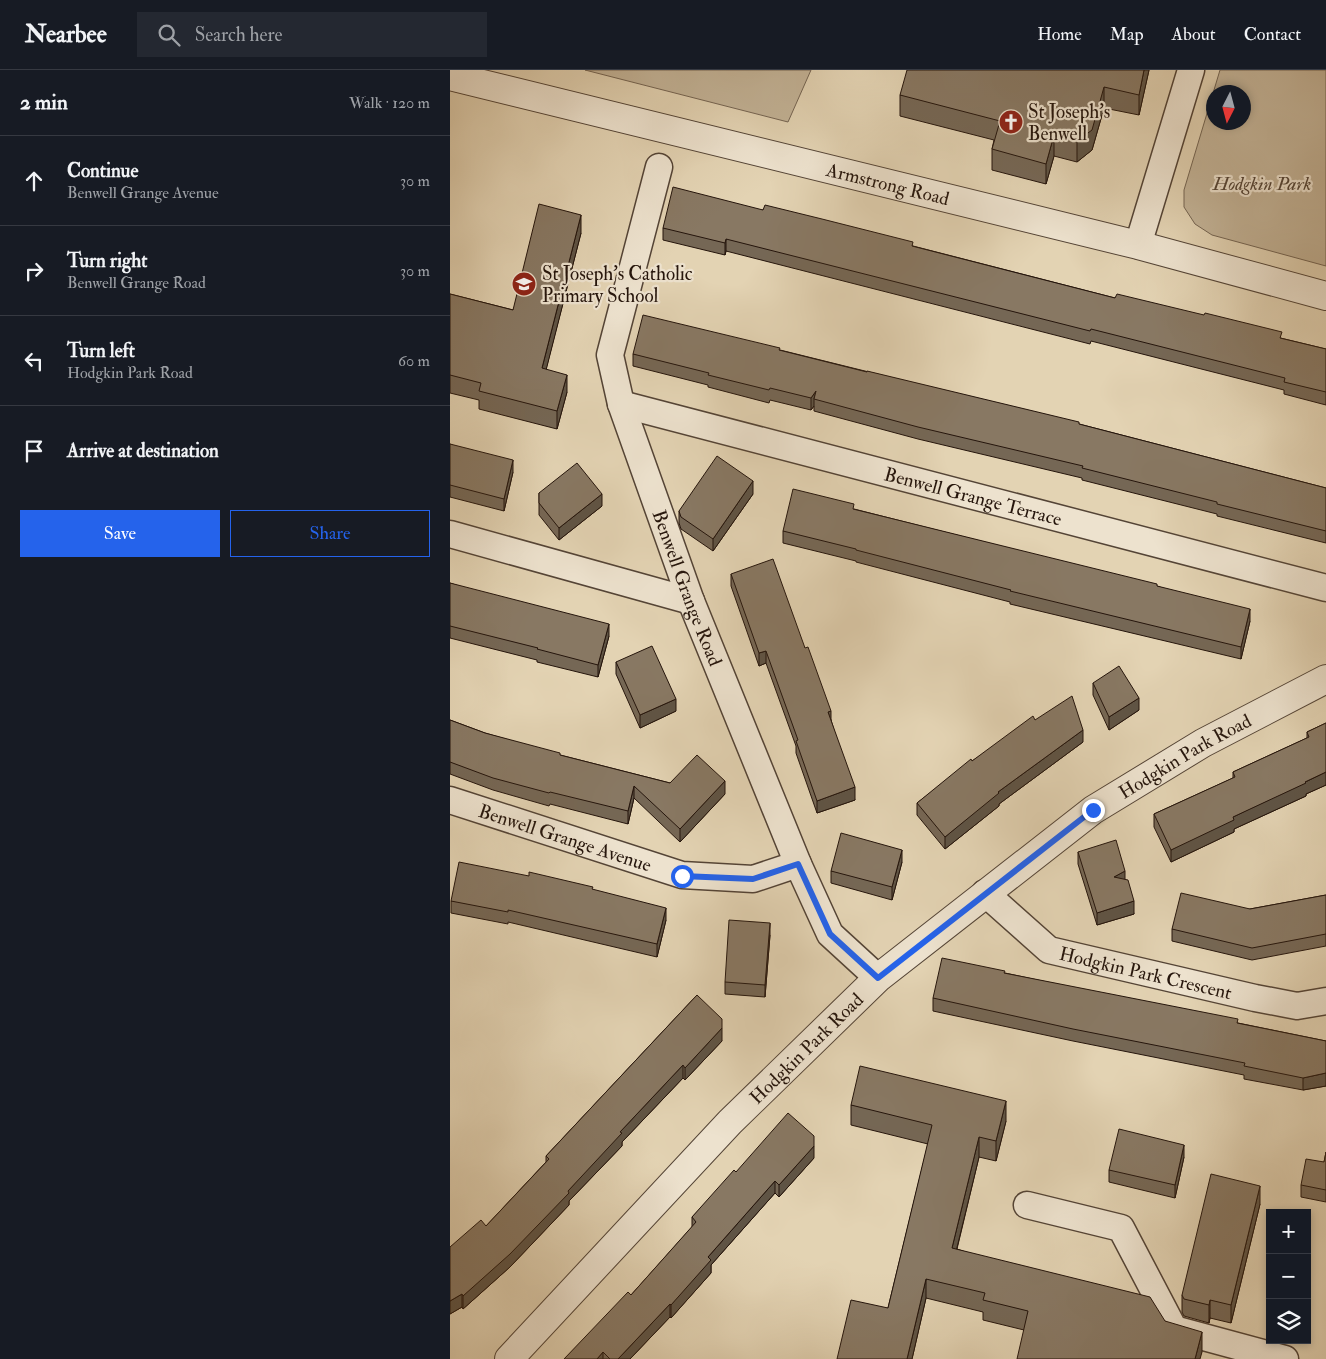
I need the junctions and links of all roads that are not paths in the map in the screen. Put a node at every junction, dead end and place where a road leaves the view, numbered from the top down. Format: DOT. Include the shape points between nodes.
graph roads {
  1 [pos="1191,70"];
  2 [pos="450,76"];
  3 [pos="659,168"];
  4 [pos="1138,245"];
  5 [pos="1326,296"];
  6 [pos="621,404"];
  7 [pos="450,534"];
  8 [pos="1326,588"];
  9 [pos="691,601"];
  10 [pos="1326,679"];
  11 [pos="450,800"];
  12 [pos="798,864"];
  13 [pos="985,893"];
  14 [pos="878,978"];
  15 [pos="1326,1001"];
  16 [pos="1027,1205"];
  17 [pos="509,1359"];
  18 [pos="1285,1359"];
  1 -- 4 [label="street"];
  2 -- 4 [label="street, Armstrong Road"];
  3 -- 6 [label="street, Benwell Grange Road" via="610,355"];
  4 -- 5 [label="street, Armstrong Road"];
  6 -- 8 [label="street, Benwell Grange Terrace"];
  6 -- 9 [label="street, Benwell Grange Road"];
  7 -- 9 [label="street"];
  9 -- 12 [label="street, Benwell Grange Road"];
  10 -- 13 [label="street, Hodgkin Park Road" via="1203,743 1093,810"];
  11 -- 12 [label="street, Benwell Grange Avenue" via="682,876 753,879"];
  12 -- 14 [label="street, Benwell Grange Road" via="830,934"];
  13 -- 14 [label="street, Hodgkin Park Road"];
  13 -- 15 [label="street, Hodgkin Park Crescent" via="1049,950 1297,1006"];
  14 -- 17 [label="street, Hodgkin Park Road" via="730,1122"];
  16 -- 18 [label="street" via="1121,1228 1174,1329"];
}
